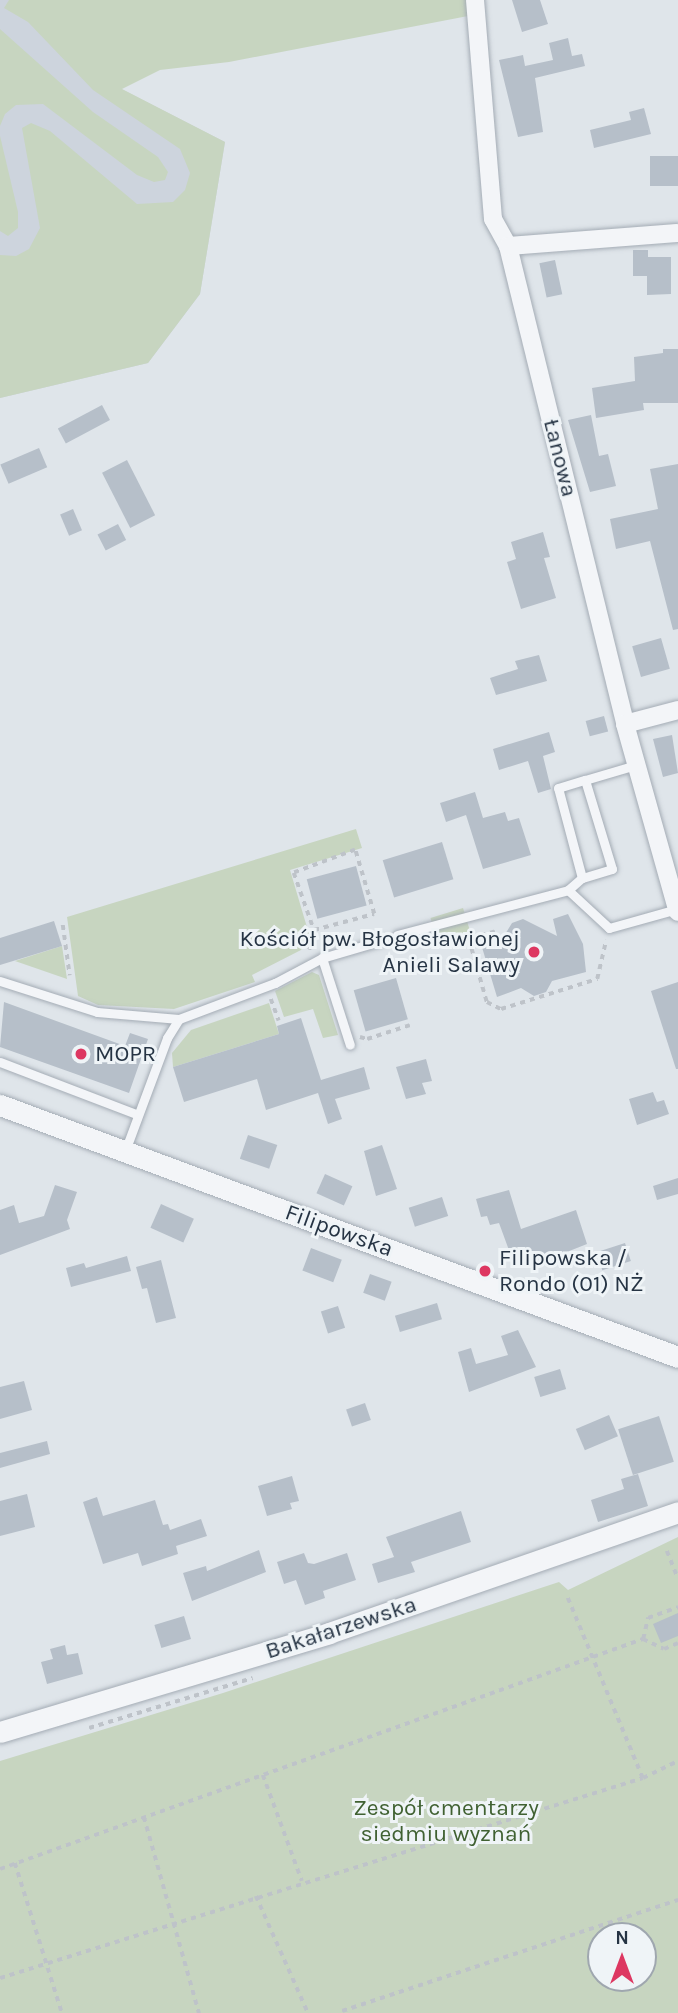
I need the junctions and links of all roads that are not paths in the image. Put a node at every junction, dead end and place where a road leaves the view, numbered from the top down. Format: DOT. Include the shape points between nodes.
graph roads {
  1 [pos="475,0"];
  2 [pos="678,233"];
  3 [pos="508,246"];
  4 [pos="678,710"];
  5 [pos="625,724"];
  6 [pos="636,765"];
  7 [pos="585,780"];
  8 [pos="582,878"];
  9 [pos="568,890"];
  10 [pos="678,911"];
  11 [pos="397,935"];
  12 [pos="383,940"];
  13 [pos="322,958"];
  14 [pos="0,981"];
  15 [pos="179,1019"];
  16 [pos="350,1045"];
  17 [pos="0,1062"];
  18 [pos="0,1105"];
  19 [pos="136,1114"];
  20 [pos="125,1151"];
  21 [pos="678,1357"];
  22 [pos="678,1512"];
  23 [pos="0,1732"];
  1 -- 3 [label="street, Łanowa" via="493,219"];
  2 -- 3 [label="street"];
  3 -- 5 [label="street, Łanowa"];
  4 -- 5 [label="street"];
  5 -- 6 [label="street, Łanowa"];
  6 -- 7 [label="lane"];
  6 -- 10 [label="street, Łanowa"];
  7 -- 8 [label="lane" via="558,788"];
  7 -- 8 [label="lane" via="612,869"];
  8 -- 9 [label="lane"];
  9 -- 10 [label="lane" via="609,928"];
  9 -- 11 [label="lane"];
  12 -- 13 [label="lane"];
  13 -- 15 [label="lane" via="252,993"];
  13 -- 16 [label="lane"];
  14 -- 15 [label="lane" via="97,1012"];
  15 -- 19 [label="lane"];
  17 -- 19 [label="lane"];
  18 -- 20 [label="street, Filipowska"];
  19 -- 20 [label="lane"];
  20 -- 21 [label="street, Filipowska"];
  22 -- 23 [label="street, Bakałarzewska" via="328,1633"];
}
